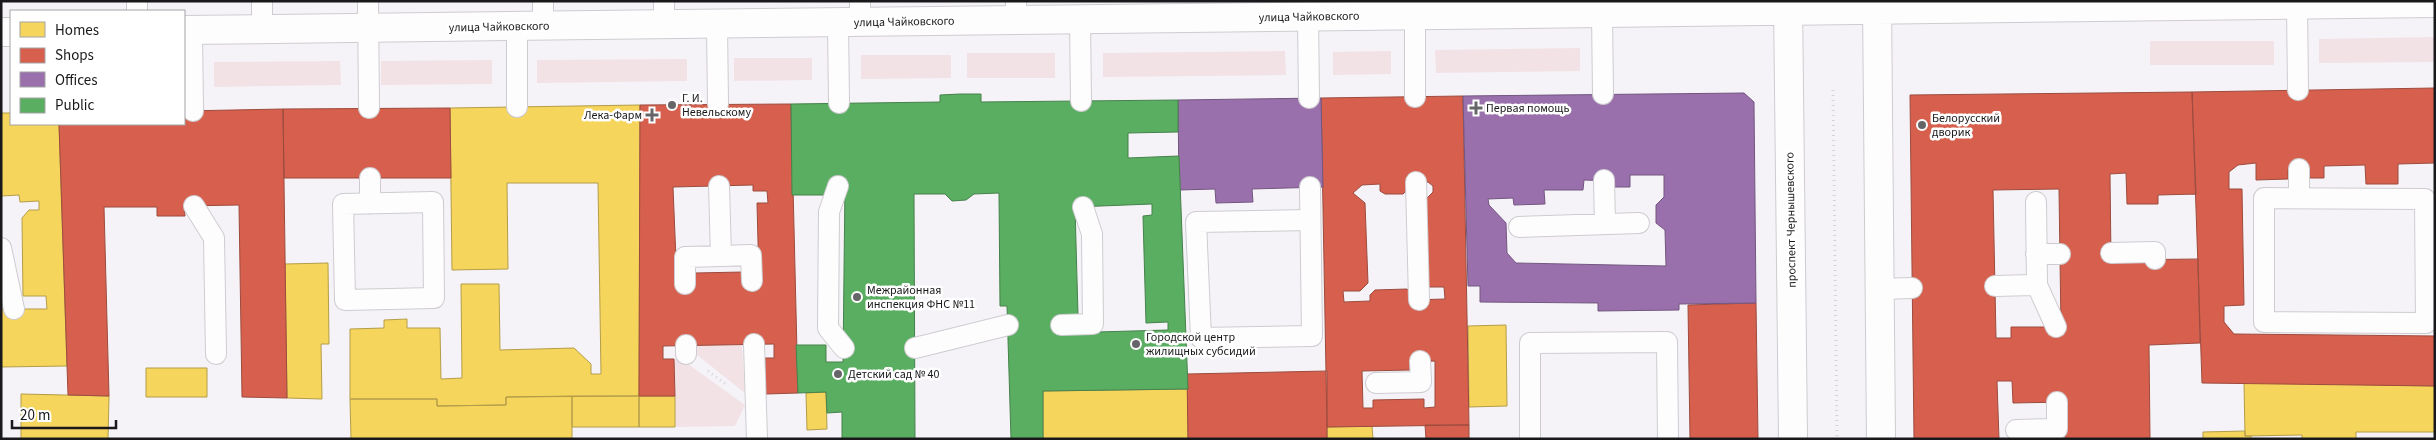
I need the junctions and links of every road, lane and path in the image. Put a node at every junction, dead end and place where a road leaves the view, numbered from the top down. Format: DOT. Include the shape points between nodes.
graph roads {
  1 [pos="262,1"];
  2 [pos="368,1"];
  3 [pos="2419,3"];
  4 [pos="2297,5"];
  5 [pos="1877,6"];
  6 [pos="1788,7"];
  7 [pos="1210,10"];
  8 [pos="1016,11"];
  9 [pos="1423,11"];
  10 [pos="664,13"];
  11 [pos="1602,14"];
  12 [pos="852,15"];
  13 [pos="1308,17"];
  14 [pos="534,18"];
  15 [pos="1080,20"];
  16 [pos="717,24"];
  17 [pos="368,28"];
  18 [pos="188,30"];
  19 [pos="262,30"];
  20 [pos="1833,90"];
  21 [pos="2298,90"];
  22 [pos="1603,94"];
  23 [pos="1416,97"];
  24 [pos="1309,98"];
  25 [pos="1081,101"];
  26 [pos="839,103"];
  27 [pos="718,104"];
  28 [pos="518,107"];
  29 [pos="369,108"];
  30 [pos="193,110"];
  31 [pos="2299,169"];
  32 [pos="370,178"];
  33 [pos="1604,180"];
  34 [pos="1416,182"];
  35 [pos="719,186"];
  36 [pos="838,186"];
  37 [pos="1310,187"];
  38 [pos="2299,198"];
  39 [pos="2036,202"];
  40 [pos="370,204"];
  41 [pos="194,206"];
  42 [pos="1083,207"];
  43 [pos="1310,220"];
  44 [pos="1640,223"];
  45 [pos="1605,224"];
  46 [pos="1519,227"];
  47 [pos="1,248"];
  48 [pos="2036,254"];
  49 [pos="2060,254"];
  50 [pos="2111,254"];
  51 [pos="721,256"];
  52 [pos="2155,259"];
  53 [pos="752,281"];
  54 [pos="685,284"];
  55 [pos="2037,285"];
  56 [pos="1995,286"];
  57 [pos="1912,288"];
  58 [pos="1880,289"];
  59 [pos="1419,300"];
  60 [pos="14,309"];
  61 [pos="1061,325"];
  62 [pos="1008,326"];
  63 [pos="2056,327"];
  64 [pos="754,344"];
  65 [pos="844,348"];
  66 [pos="915,348"];
  67 [pos="686,349"];
  68 [pos="216,354"];
  69 [pos="1420,361"];
  70 [pos="1376,383"];
  71 [pos="2057,402"];
  72 [pos="756,407"];
  73 [pos="2016,430"];
  74 [pos="757,439"];
  75 [pos="1530,439"];
  76 [pos="1668,439"];
  77 [pos="1793,439"];
  78 [pos="1837,439"];
  79 [pos="1882,439"];
  1 -- 19 [label="lane"];
  2 -- 17 [label="lane"];
  3 -- 4 [label="street, улица Чайковского"];
  4 -- 5 [label="street, улица Чайковского"];
  4 -- 21 [label="lane"];
  5 -- 6 [label="street, улица Чайковского"];
  5 -- 58 [label="street"];
  6 -- 11 [label="street, улица Чайковского"];
  6 -- 77 [label="street, проспект Чернышевского"];
  7 -- 13 [label="street, улица Чайковского"];
  7 -- 15 [label="street, улица Чайковского"];
  8 -- 12 [label="street, улица Чайковского"];
  8 -- 15 [label="street, улица Чайковского"];
  9 -- 11 [label="street, улица Чайковского"];
  9 -- 13 [label="street, улица Чайковского"];
  9 -- 23 [label="lane"];
  10 -- 14 [label="street, улица Чайковского"];
  10 -- 16 [label="street, улица Чайковского"];
  11 -- 22 [label="lane"];
  12 -- 16 [label="street, улица Чайковского"];
  12 -- 26 [label="lane"];
  13 -- 24 [label="lane"];
  14 -- 17 [label="street, улица Чайковского"];
  14 -- 28 [label="lane"];
  15 -- 25 [label="lane"];
  16 -- 27 [label="lane"];
  17 -- 19 [label="street, улица Чайковского"];
  17 -- 29 [label="lane"];
  18 -- 19 [label="street, улица Чайковского"];
  18 -- 30 [label="lane"];
  20 -- 78 [label="path"];
  31 -- 38 [label="lane"];
  32 -- 40 [label="lane"];
  33 -- 45 [label="lane"];
  34 -- 59 [label="lane"];
  35 -- 51 [label="lane"];
  36 -- 65 [label="lane" via="829,212 828,328"];
  37 -- 43 [label="lane"];
  38 -- 38 [label="lane" via="2425,198 2426,323 2264,322 2264,198"];
  39 -- 48 [label="lane"];
  40 -- 40 [label="lane" via="433,202 434,298 345,300 343,204"];
  41 -- 68 [label="lane" via="214,238"];
  42 -- 61 [label="lane" via="1092,234 1093,324"];
  43 -- 43 [label="lane" via="1312,336 1201,338 1196,222"];
  44 -- 45 [label="lane"];
  45 -- 46 [label="lane"];
  47 -- 60 [label="lane"];
  48 -- 49 [label="lane"];
  48 -- 55 [label="lane"];
  50 -- 52 [label="lane" via="2155,252"];
  51 -- 53 [label="lane" via="751,255"];
  51 -- 54 [label="lane" via="685,257"];
  55 -- 56 [label="lane"];
  55 -- 63 [label="lane"];
  57 -- 58 [label="lane"];
  58 -- 79 [label="street"];
  62 -- 66 [label="lane"];
  64 -- 72 [label="lane"];
  67 -- 72 [label="path"];
  69 -- 70 [label="lane" via="1420,382"];
  71 -- 73 [label="lane" via="2057,429"];
  72 -- 74 [label="lane"];
  75 -- 76 [label="lane" via="1530,343 1666,342"];
}
